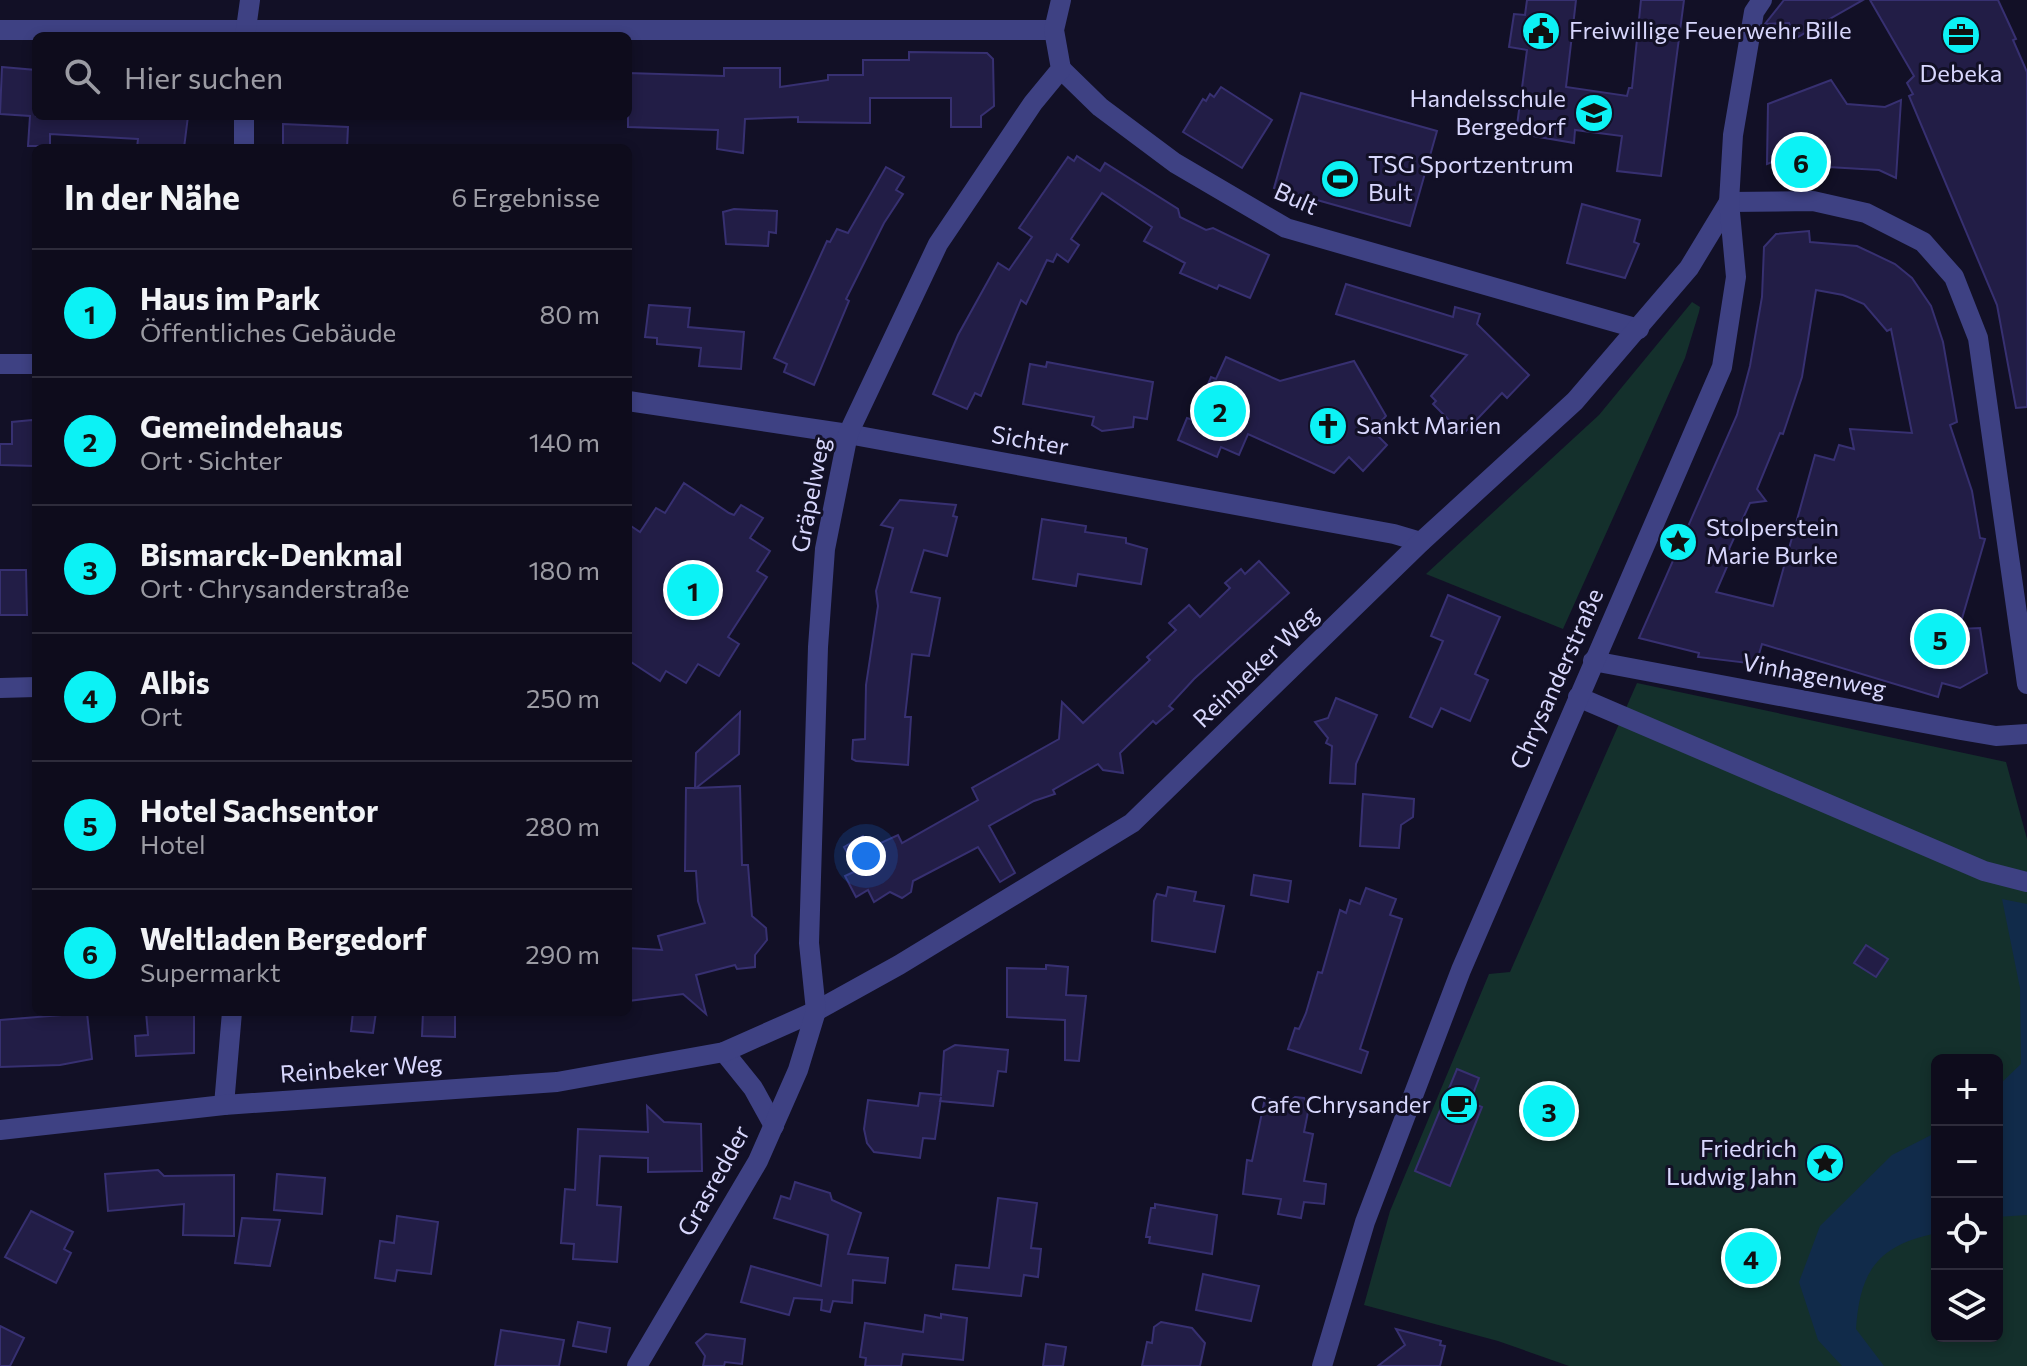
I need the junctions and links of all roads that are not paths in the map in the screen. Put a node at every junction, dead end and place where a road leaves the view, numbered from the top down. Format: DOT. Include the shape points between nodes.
graph roads {
  1 [pos="250,0"];
  2 [pos="1061,0"];
  3 [pos="1762,0"];
  4 [pos="0,30"];
  5 [pos="1054,30"];
  6 [pos="122,32"];
  7 [pos="245,32"];
  8 [pos="632,32"];
  9 [pos="1061,69"];
  10 [pos="244,120"];
  11 [pos="244,144"];
  12 [pos="1729,202"];
  13 [pos="1639,329"];
  14 [pos="0,364"];
  15 [pos="32,364"];
  16 [pos="632,402"];
  17 [pos="848,434"];
  18 [pos="1421,542"];
  19 [pos="1593,661"];
  20 [pos="2027,684"];
  21 [pos="32,687"];
  22 [pos="0,688"];
  23 [pos="1578,697"];
  24 [pos="2027,734"];
  25 [pos="2027,882"];
  26 [pos="816,1011"];
  27 [pos="232,1016"];
  28 [pos="724,1052"];
  29 [pos="224,1105"];
  30 [pos="774,1126"];
  31 [pos="0,1130"];
  32 [pos="637,1366"];
  33 [pos="1322,1366"];
  1 -- 7 [label="street"];
  2 -- 5 [label="street"];
  3 -- 12 [label="street, Chrysanderstraße" via="1754,12 1735,123"];
  4 -- 6 [label="street"];
  5 -- 8 [label="street"];
  5 -- 9 [label="street"];
  9 -- 13 [label="street, Bult" via="1100,107 1175,163 1286,228"];
  9 -- 17 [label="street, Gräpelweg" via="938,244"];
  10 -- 11 [label="street"];
  12 -- 13 [label="street, Reinbeker Weg" via="1689,268"];
  12 -- 19 [label="street, Chrysanderstraße" via="1736,277 1722,367"];
  12 -- 20 [label="street" via="1813,201 1866,213 1923,242 1954,277 1978,338"];
  13 -- 18 [label="street, Reinbeker Weg" via="1575,401"];
  14 -- 15 [label="street"];
  16 -- 17 [label="street, Sichter"];
  17 -- 18 [label="street, Sichter"];
  17 -- 26 [label="street, Gräpelweg" via="825,549 818,647 809,943"];
  18 -- 26 [label="street, Reinbeker Weg" via="1132,823"];
  19 -- 23 [label="street, Chrysanderstraße"];
  19 -- 24 [label="street, Vinhagenweg" via="1996,736"];
  21 -- 22 [label="street"];
  23 -- 25 [label="street" via="1984,871"];
  23 -- 33 [label="street, Chrysanderstraße" via="1397,1134"];
  26 -- 28 [label="street, Reinbeker Weg"];
  26 -- 30 [label="street, Grasredder"];
  27 -- 29 [label="street"];
  28 -- 29 [label="street, Reinbeker Weg" via="557,1082"];
  28 -- 30 [label="street"];
  29 -- 31 [label="street, Reinbeker Weg"];
  30 -- 32 [label="street, Grasredder"];
}
